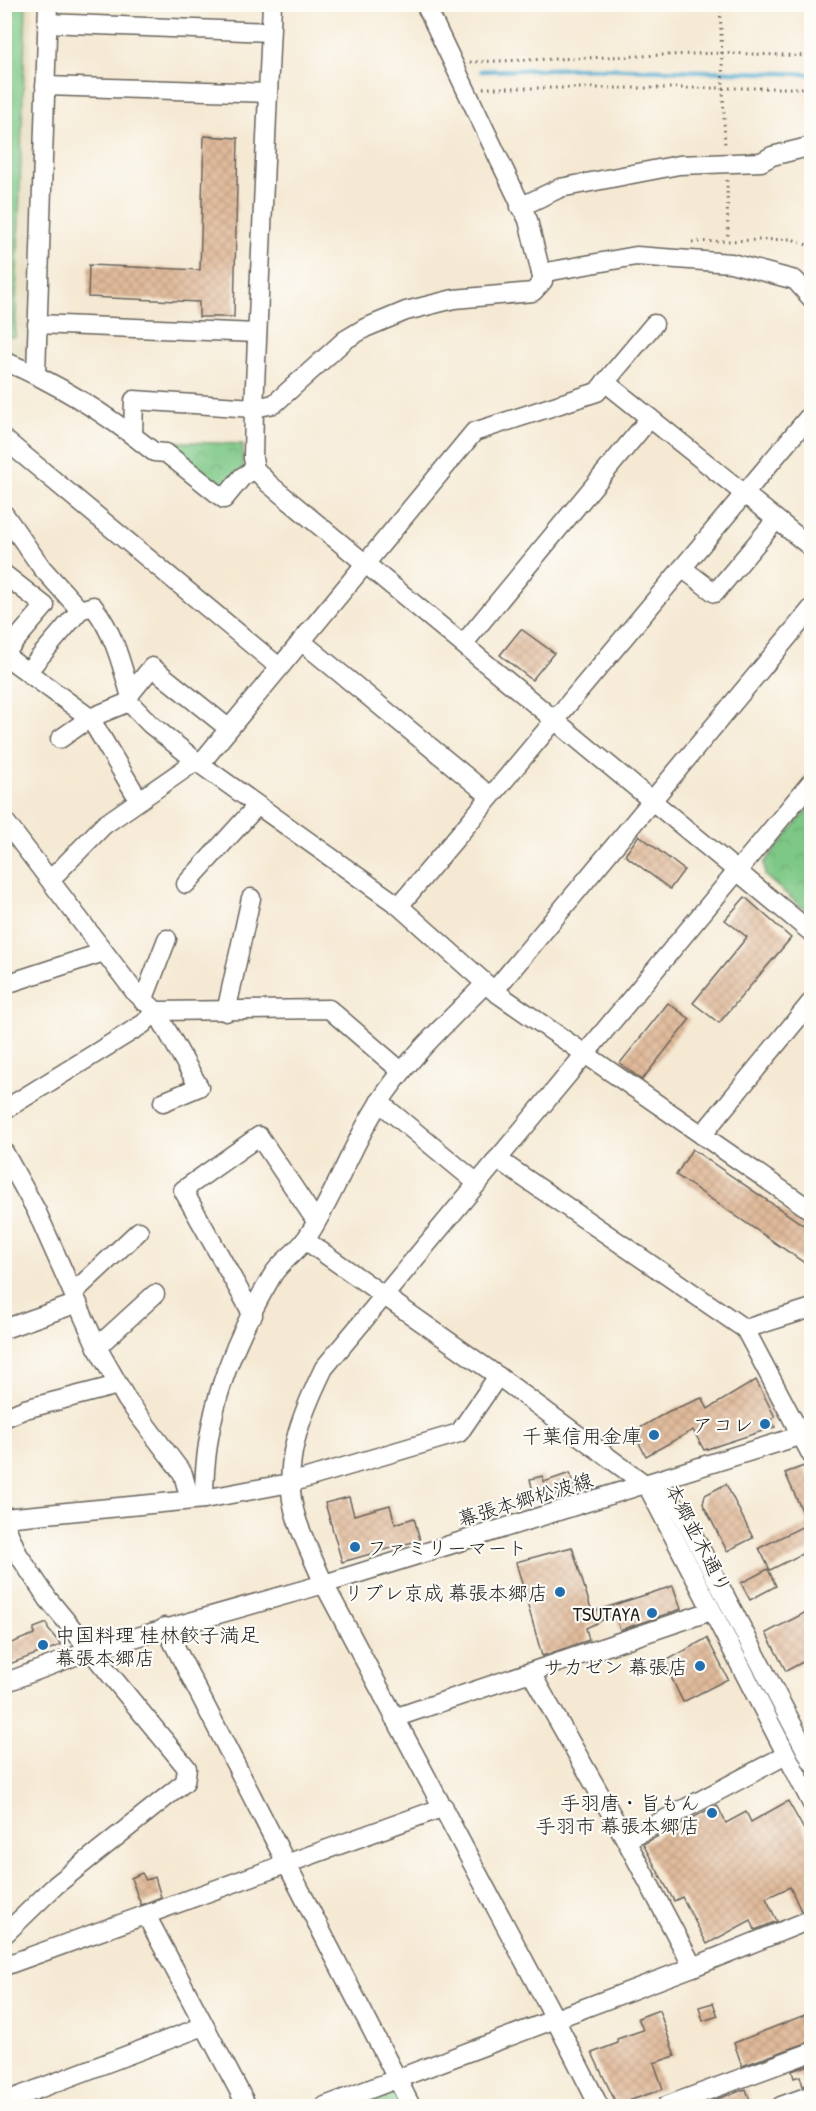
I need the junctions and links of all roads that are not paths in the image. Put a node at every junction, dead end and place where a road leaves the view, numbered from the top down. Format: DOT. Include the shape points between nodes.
graph roads {
  1 [pos="48,4"];
  2 [pos="272,4"];
  3 [pos="425,4"];
  4 [pos="47,23"];
  5 [pos="270,32"];
  6 [pos="45,86"];
  7 [pos="268,93"];
  8 [pos="812,146"];
  9 [pos="520,207"];
  10 [pos="541,273"];
  11 [pos="812,299"];
  12 [pos="37,324"];
  13 [pos="654,324"];
  14 [pos="257,333"];
  15 [pos="4,361"];
  16 [pos="36,374"];
  17 [pos="605,382"];
  18 [pos="254,408"];
  19 [pos="812,413"];
  20 [pos="650,418"];
  21 [pos="133,435"];
  22 [pos="4,439"];
  23 [pos="255,469"];
  24 [pos="744,494"];
  25 [pos="4,514"];
  26 [pos="776,520"];
  27 [pos="812,548"];
  28 [pos="367,563"];
  29 [pos="682,568"];
  30 [pos="4,574"];
  31 [pos="812,608"];
  32 [pos="80,610"];
  33 [pos="301,641"];
  34 [pos="464,643"];
  35 [pos="4,655"];
  36 [pos="279,667"];
  37 [pos="27,672"];
  38 [pos="130,698"];
  39 [pos="90,718"];
  40 [pos="555,719"];
  41 [pos="228,728"];
  42 [pos="60,739"];
  43 [pos="198,763"];
  44 [pos="812,781"];
  45 [pos="490,796"];
  46 [pos="651,799"];
  47 [pos="139,800"];
  48 [pos="256,807"];
  49 [pos="7,828"];
  50 [pos="736,871"];
  51 [pos="51,879"];
  52 [pos="186,884"];
  53 [pos="251,898"];
  54 [pos="399,906"];
  55 [pos="812,933"];
  56 [pos="167,939"];
  57 [pos="104,952"];
  58 [pos="4,981"];
  59 [pos="490,988"];
  60 [pos="812,1001"];
  61 [pos="150,1006"];
  62 [pos="226,1012"];
  63 [pos="584,1055"];
  64 [pos="401,1071"];
  65 [pos="163,1102"];
  66 [pos="379,1102"];
  67 [pos="4,1110"];
  68 [pos="702,1135"];
  69 [pos="4,1152"];
  70 [pos="497,1159"];
  71 [pos="477,1183"];
  72 [pos="812,1211"];
  73 [pos="316,1221"];
  74 [pos="139,1231"];
  75 [pos="305,1240"];
  76 [pos="155,1294"];
  77 [pos="387,1296"];
  78 [pos="76,1298"];
  79 [pos="812,1308"];
  80 [pos="253,1315"];
  81 [pos="4,1329"];
  82 [pos="745,1329"];
  83 [pos="97,1347"];
  84 [pos="498,1376"];
  85 [pos="118,1385"];
  86 [pos="4,1418"];
  87 [pos="806,1434"];
  88 [pos="812,1456"];
  89 [pos="290,1483"];
  90 [pos="648,1485"];
  91 [pos="197,1499"];
  92 [pos="4,1520"];
  93 [pos="324,1584"];
  94 [pos="711,1611"];
  95 [pos="165,1628"];
  96 [pos="85,1653"];
  97 [pos="531,1673"];
  98 [pos="4,1683"];
  99 [pos="394,1718"];
  100 [pos="786,1755"];
  101 [pos="812,1762"];
  102 [pos="812,1804"];
  103 [pos="444,1807"];
  104 [pos="626,1840"];
  105 [pos="288,1864"];
  106 [pos="146,1915"];
  107 [pos="812,1919"];
  108 [pos="6,1931"];
  109 [pos="4,1966"];
  110 [pos="693,1967"];
  111 [pos="555,2019"];
  112 [pos="204,2026"];
  113 [pos="812,2052"];
  114 [pos="397,2079"];
  115 [pos="812,2094"];
  116 [pos="4,2102"];
  117 [pos="247,2106"];
  118 [pos="325,2106"];
  119 [pos="411,2106"];
  120 [pos="598,2106"];
  121 [pos="666,2106"];
  122 [pos="781,2106"];
  1 -- 4 [label="street"];
  2 -- 5 [label="street"];
  3 -- 9 [label="street"];
  4 -- 5 [label="street"];
  4 -- 6 [label="street"];
  5 -- 7 [label="street"];
  6 -- 7 [label="street"];
  6 -- 12 [label="street"];
  7 -- 14 [label="street"];
  8 -- 9 [label="street" via="761,162 679,165 560,188"];
  9 -- 10 [label="street" via="528,220"];
  10 -- 11 [label="street" via="636,256 731,263 795,280"];
  10 -- 18 [label="street" via="543,281 533,292 454,299 406,311 365,328 345,340 274,404"];
  12 -- 14 [label="street"];
  12 -- 16 [label="street"];
  13 -- 17 [label="street"];
  14 -- 18 [label="street"];
  15 -- 16 [label="street"];
  16 -- 21 [label="street"];
  17 -- 20 [label="street"];
  17 -- 28 [label="street" via="597,392 474,432"];
  18 -- 21 [label="street" via="134,400"];
  18 -- 23 [label="street"];
  19 -- 24 [label="street"];
  20 -- 24 [label="street"];
  20 -- 34 [label="street"];
  21 -- 23 [label="street" via="154,452 166,453 224,499 242,477"];
  22 -- 36 [label="street"];
  23 -- 28 [label="street"];
  24 -- 26 [label="street"];
  24 -- 29 [label="street"];
  25 -- 32 [label="street" via="42,568"];
  26 -- 27 [label="street"];
  26 -- 29 [label="street" via="715,593"];
  28 -- 33 [label="street"];
  28 -- 34 [label="street"];
  29 -- 40 [label="street"];
  30 -- 35 [label="street" via="45,606"];
  31 -- 46 [label="street"];
  32 -- 37 [label="street"];
  32 -- 38 [label="street" via="93,606 105,622 116,644"];
  33 -- 36 [label="street"];
  33 -- 45 [label="street"];
  34 -- 40 [label="street"];
  35 -- 37 [label="street"];
  36 -- 41 [label="street"];
  37 -- 39 [label="street"];
  38 -- 39 [label="street"];
  38 -- 41 [label="street" via="152,667"];
  38 -- 43 [label="street" via="150,724"];
  39 -- 42 [label="street"];
  39 -- 47 [label="street"];
  40 -- 45 [label="street"];
  40 -- 46 [label="street"];
  41 -- 43 [label="street"];
  43 -- 47 [label="street"];
  43 -- 48 [label="street"];
  44 -- 50 [label="street"];
  45 -- 54 [label="street"];
  46 -- 50 [label="street"];
  46 -- 59 [label="street"];
  47 -- 51 [label="street" via="104,825"];
  48 -- 52 [label="street"];
  48 -- 54 [label="street"];
  49 -- 51 [label="street"];
  50 -- 55 [label="street"];
  50 -- 63 [label="street"];
  51 -- 57 [label="street"];
  53 -- 62 [label="street"];
  54 -- 59 [label="street"];
  56 -- 61 [label="street"];
  57 -- 58 [label="street" via="6,984"];
  57 -- 61 [label="street"];
  59 -- 63 [label="street"];
  59 -- 64 [label="street"];
  60 -- 68 [label="street"];
  61 -- 62 [label="street"];
  61 -- 65 [label="street" via="199,1087"];
  61 -- 67 [label="street" via="144,1024"];
  62 -- 64 [label="street" via="329,1009"];
  63 -- 68 [label="street"];
  63 -- 70 [label="street"];
  64 -- 66 [label="street"];
  66 -- 71 [label="street"];
  66 -- 73 [label="street"];
  68 -- 72 [label="street"];
  69 -- 78 [label="street" via="36,1210"];
  70 -- 71 [label="street"];
  70 -- 82 [label="street"];
  71 -- 77 [label="street"];
  73 -- 75 [label="street"];
  73 -- 80 [label="street" via="259,1136 183,1190"];
  74 -- 78 [label="street"];
  75 -- 77 [label="street"];
  75 -- 80 [label="street" via="273,1274"];
  76 -- 83 [label="street"];
  77 -- 84 [label="street"];
  77 -- 89 [label="street" via="324,1368 301,1416"];
  78 -- 81 [label="street"];
  78 -- 83 [label="street"];
  79 -- 82 [label="street"];
  80 -- 91 [label="street" via="218,1392"];
  82 -- 87 [label="street"];
  83 -- 85 [label="street"];
  84 -- 89 [label="street" via="459,1433"];
  84 -- 90 [label="street"];
  85 -- 86 [label="street"];
  85 -- 91 [label="street"];
  87 -- 88 [label="street"];
  87 -- 90 [label="street, 幕張本郷松波線"];
  89 -- 91 [label="street"];
  89 -- 93 [label="street" via="296,1518"];
  90 -- 93 [label="street, 幕張本郷松波線"];
  90 -- 94 [label="street, 本郷並木通り"];
  90 -- 101 [label="street, 本郷並木通り" via="680,1510"];
  91 -- 92 [label="street"];
  92 -- 96 [label="street" via="18,1554"];
  93 -- 95 [label="street, 幕張本郷松波線"];
  93 -- 99 [label="street"];
  94 -- 97 [label="street"];
  94 -- 100 [label="street, 本郷並木通り"];
  95 -- 96 [label="street, 幕張本郷松波線"];
  95 -- 105 [label="street"];
  96 -- 98 [label="street, 幕張本郷松波線"];
  96 -- 108 [label="street" via="187,1768 185,1782 56,1885"];
  97 -- 99 [label="street"];
  97 -- 104 [label="street"];
  99 -- 103 [label="street"];
  100 -- 102 [label="street, 本郷並木通り"];
  100 -- 104 [label="street"];
  103 -- 105 [label="street"];
  103 -- 111 [label="street"];
  104 -- 110 [label="street"];
  105 -- 106 [label="street"];
  105 -- 114 [label="street"];
  106 -- 109 [label="street"];
  106 -- 112 [label="street"];
  107 -- 110 [label="street"];
  110 -- 111 [label="street"];
  111 -- 114 [label="street"];
  111 -- 120 [label="street"];
  112 -- 116 [label="street"];
  112 -- 117 [label="street"];
  113 -- 121 [label="street"];
  114 -- 118 [label="street"];
  114 -- 119 [label="street"];
  115 -- 122 [label="street"];
}
